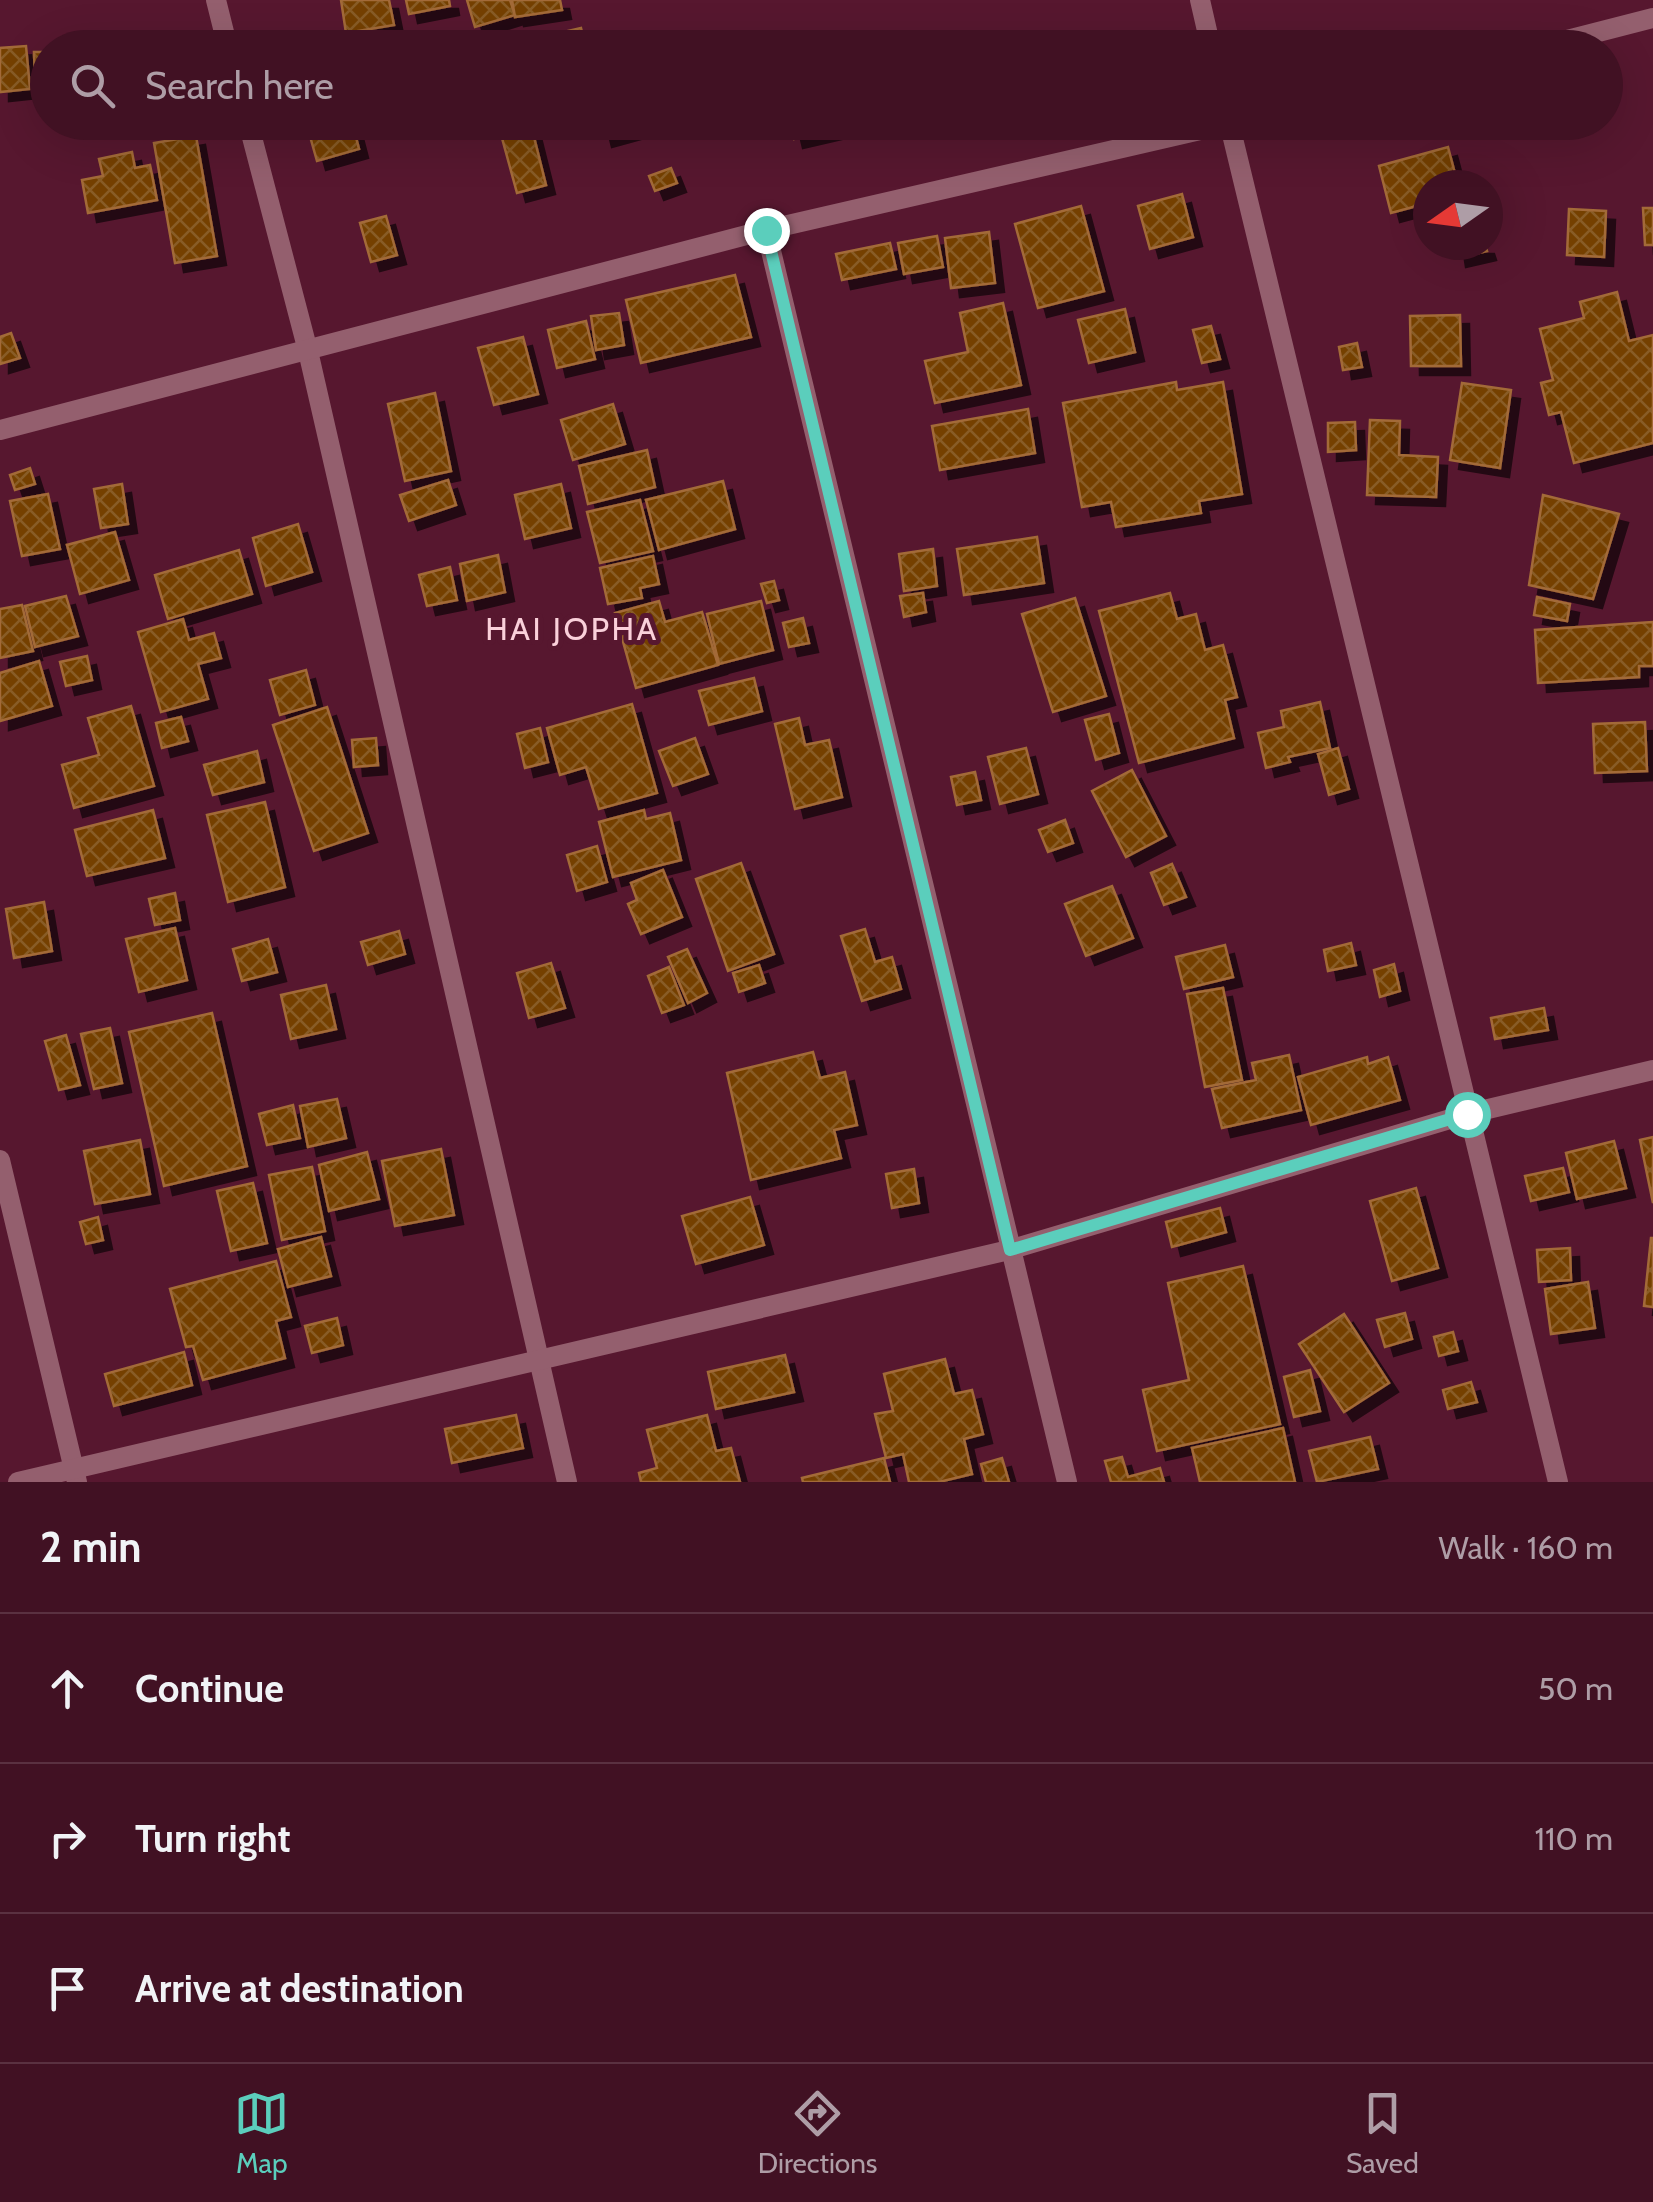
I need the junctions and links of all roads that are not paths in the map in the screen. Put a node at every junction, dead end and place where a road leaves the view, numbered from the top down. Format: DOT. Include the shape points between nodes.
graph roads {
  1 [pos="216,0"];
  2 [pos="1200,0"];
  3 [pos="1653,18"];
  4 [pos="224,30"];
  5 [pos="1207,30"];
  6 [pos="1606,30"];
  7 [pos="253,140"];
  8 [pos="1157,140"];
  9 [pos="1235,140"];
  10 [pos="766,230"];
  11 [pos="308,351"];
  12 [pos="0,430"];
  13 [pos="1653,1070"];
  14 [pos="1467,1114"];
  15 [pos="0,1160"];
  16 [pos="1010,1250"];
  17 [pos="537,1364"];
  18 [pos="75,1475"];
  19 [pos="18,1482"];
  20 [pos="567,1482"];
  21 [pos="1067,1482"];
  22 [pos="1558,1482"];
  1 -- 4 [label="street"];
  2 -- 5 [label="street"];
  3 -- 6 [label="street"];
  7 -- 11 [label="street"];
  8 -- 10 [label="street"];
  9 -- 14 [label="street"];
  10 -- 11 [label="street"];
  10 -- 16 [label="street"];
  11 -- 12 [label="street"];
  11 -- 17 [label="street"];
  13 -- 14 [label="street"];
  14 -- 16 [label="street"];
  14 -- 22 [label="street"];
  15 -- 18 [label="street"];
  16 -- 17 [label="street"];
  16 -- 21 [label="street"];
  17 -- 18 [label="street"];
  17 -- 20 [label="street"];
  18 -- 19 [label="street"];
}
